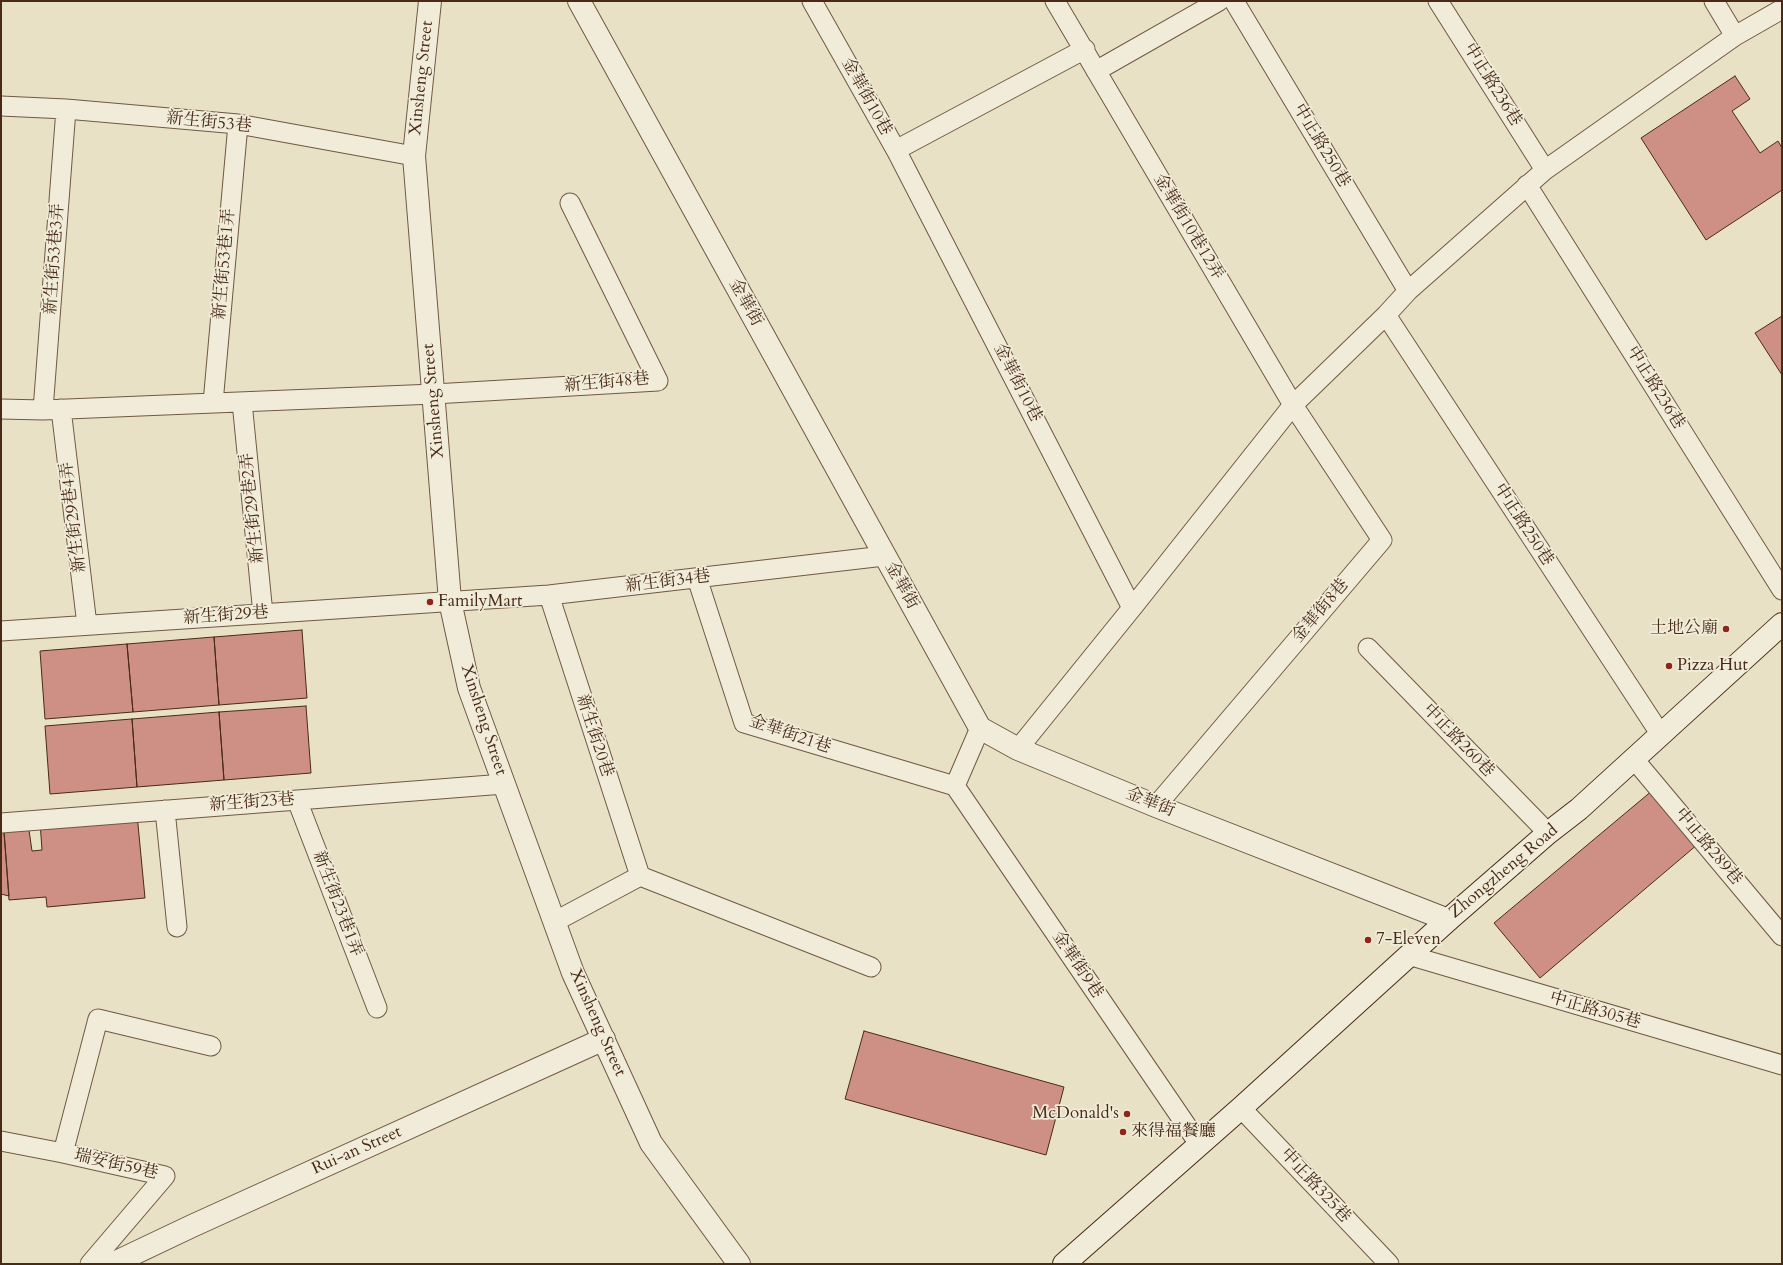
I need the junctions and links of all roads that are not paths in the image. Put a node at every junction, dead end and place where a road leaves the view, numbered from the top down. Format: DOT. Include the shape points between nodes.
graph roads {
  1 [pos="430,1"];
  2 [pos="579,1"];
  3 [pos="812,1"];
  4 [pos="1055,1"];
  5 [pos="1219,1"];
  6 [pos="1234,1"];
  7 [pos="1438,1"];
  8 [pos="1714,1"];
  9 [pos="1782,9"];
  10 [pos="1735,36"];
  11 [pos="1085,49"];
  12 [pos="1096,71"];
  13 [pos="1,106"];
  14 [pos="66,109"];
  15 [pos="238,124"];
  16 [pos="896,150"];
  17 [pos="414,156"];
  18 [pos="1545,170"];
  19 [pos="1527,185"];
  20 [pos="570,203"];
  21 [pos="1408,291"];
  22 [pos="1386,315"];
  23 [pos="434,394"];
  24 [pos="242,402"];
  25 [pos="213,403"];
  26 [pos="1293,405"];
  27 [pos="1,410"];
  28 [pos="52,410"];
  29 [pos="884,556"];
  30 [pos="697,578"];
  31 [pos="1782,590"];
  32 [pos="549,595"];
  33 [pos="450,602"];
  34 [pos="1132,608"];
  35 [pos="263,614"];
  36 [pos="1782,624"];
  37 [pos="87,625"];
  38 [pos="1,631"];
  39 [pos="1368,648"];
  40 [pos="980,728"];
  41 [pos="1661,735"];
  42 [pos="1018,749"];
  43 [pos="1633,758"];
  44 [pos="504,784"];
  45 [pos="955,786"];
  46 [pos="297,800"];
  47 [pos="1156,806"];
  48 [pos="165,810"];
  49 [pos="1,820"];
  50 [pos="1548,833"];
  51 [pos="640,876"];
  52 [pos="1448,920"];
  53 [pos="554,922"];
  54 [pos="177,927"];
  55 [pos="1782,936"];
  56 [pos="1408,955"];
  57 [pos="871,967"];
  58 [pos="376,1008"];
  59 [pos="604,1039"];
  60 [pos="212,1046"];
  61 [pos="1782,1065"];
  62 [pos="1241,1108"];
  63 [pos="1,1141"];
  64 [pos="1199,1144"];
  65 [pos="63,1153"];
  66 [pos="1072,1261"];
  67 [pos="90,1264"];
  68 [pos="114,1264"];
  69 [pos="739,1264"];
  70 [pos="1389,1264"];
  1 -- 17 [label="street, Xinsheng Street"];
  2 -- 29 [label="street, 金華街"];
  3 -- 16 [label="lane, 金華街10巷"];
  4 -- 11 [label="lane, 金華街10巷12弄"];
  5 -- 12 [label="lane"];
  6 -- 21 [label="lane, 中正路250巷"];
  7 -- 18 [label="lane, 中正路236巷"];
  8 -- 10 [label="lane"];
  9 -- 10 [label="lane"];
  10 -- 18 [label="lane"];
  11 -- 12 [label="lane, 金華街10巷12弄"];
  11 -- 16 [label="lane"];
  12 -- 26 [label="lane, 金華街10巷12弄"];
  13 -- 14 [label="lane, 新生街53巷"];
  14 -- 15 [label="lane, 新生街53巷"];
  14 -- 28 [label="lane, 新生街53巷3弄"];
  15 -- 17 [label="lane, 新生街53巷"];
  15 -- 25 [label="lane, 新生街53巷1弄"];
  16 -- 34 [label="lane, 金華街10巷"];
  17 -- 23 [label="street, Xinsheng Street"];
  18 -- 19 [label="lane"];
  19 -- 21 [label="lane"];
  19 -- 31 [label="lane, 中正路236巷"];
  20 -- 23 [label="lane, 新生街48巷" via="658,381"];
  21 -- 22 [label="lane"];
  22 -- 26 [label="lane"];
  22 -- 41 [label="lane, 中正路250巷"];
  23 -- 24 [label="lane"];
  23 -- 33 [label="street, Xinsheng Street"];
  24 -- 25 [label="lane"];
  24 -- 35 [label="lane, 新生街29巷2弄"];
  25 -- 28 [label="lane"];
  26 -- 34 [label="lane"];
  26 -- 47 [label="lane, 金華街8巷" via="1382,540"];
  27 -- 28 [label="lane"];
  28 -- 37 [label="lane, 新生街29巷4弄"];
  29 -- 30 [label="lane, 新生街34巷"];
  29 -- 40 [label="street, 金華街"];
  30 -- 32 [label="lane, 新生街34巷"];
  30 -- 45 [label="lane, 金華街21巷" via="744,723"];
  32 -- 33 [label="lane, 新生街34巷"];
  32 -- 51 [label="lane, 新生街20巷"];
  33 -- 35 [label="lane, 新生街29巷"];
  33 -- 44 [label="street, Xinsheng Street" via="469,688"];
  34 -- 42 [label="lane"];
  35 -- 37 [label="lane, 新生街29巷"];
  36 -- 41 [label="street, Zhongzheng Road"];
  37 -- 38 [label="lane, 新生街29巷"];
  39 -- 50 [label="lane, 中正路260巷"];
  40 -- 42 [label="street, 金華街"];
  40 -- 45 [label="lane"];
  41 -- 43 [label="street, Zhongzheng Road"];
  42 -- 47 [label="street, 金華街"];
  43 -- 50 [label="street, Zhongzheng Road" via="1579,809"];
  43 -- 55 [label="lane, 中正路289巷"];
  44 -- 46 [label="lane, 新生街23巷"];
  44 -- 53 [label="street, Xinsheng Street"];
  45 -- 64 [label="lane, 金華街9巷"];
  46 -- 48 [label="lane, 新生街23巷"];
  46 -- 58 [label="lane, 新生街23巷1弄"];
  47 -- 52 [label="street, 金華街"];
  48 -- 49 [label="lane, 新生街23巷"];
  48 -- 54 [label="lane"];
  50 -- 52 [label="street, Zhongzheng Road"];
  51 -- 53 [label="lane"];
  51 -- 57 [label="lane"];
  52 -- 56 [label="street, Zhongzheng Road"];
  53 -- 59 [label="street, Xinsheng Street" via="573,973"];
  56 -- 61 [label="lane, 中正路305巷"];
  56 -- 62 [label="street, Zhongzheng Road"];
  59 -- 68 [label="street, Rui-an Street"];
  59 -- 69 [label="street, Xinsheng Street" via="652,1143"];
  60 -- 65 [label="lane" via="98,1018"];
  62 -- 64 [label="street, Zhongzheng Road"];
  62 -- 70 [label="lane, 中正路325巷"];
  63 -- 65 [label="lane, 瑞安街59巷"];
  64 -- 66 [label="street, Zhongzheng Road"];
  65 -- 67 [label="lane, 瑞安街59巷" via="166,1176"];
}
